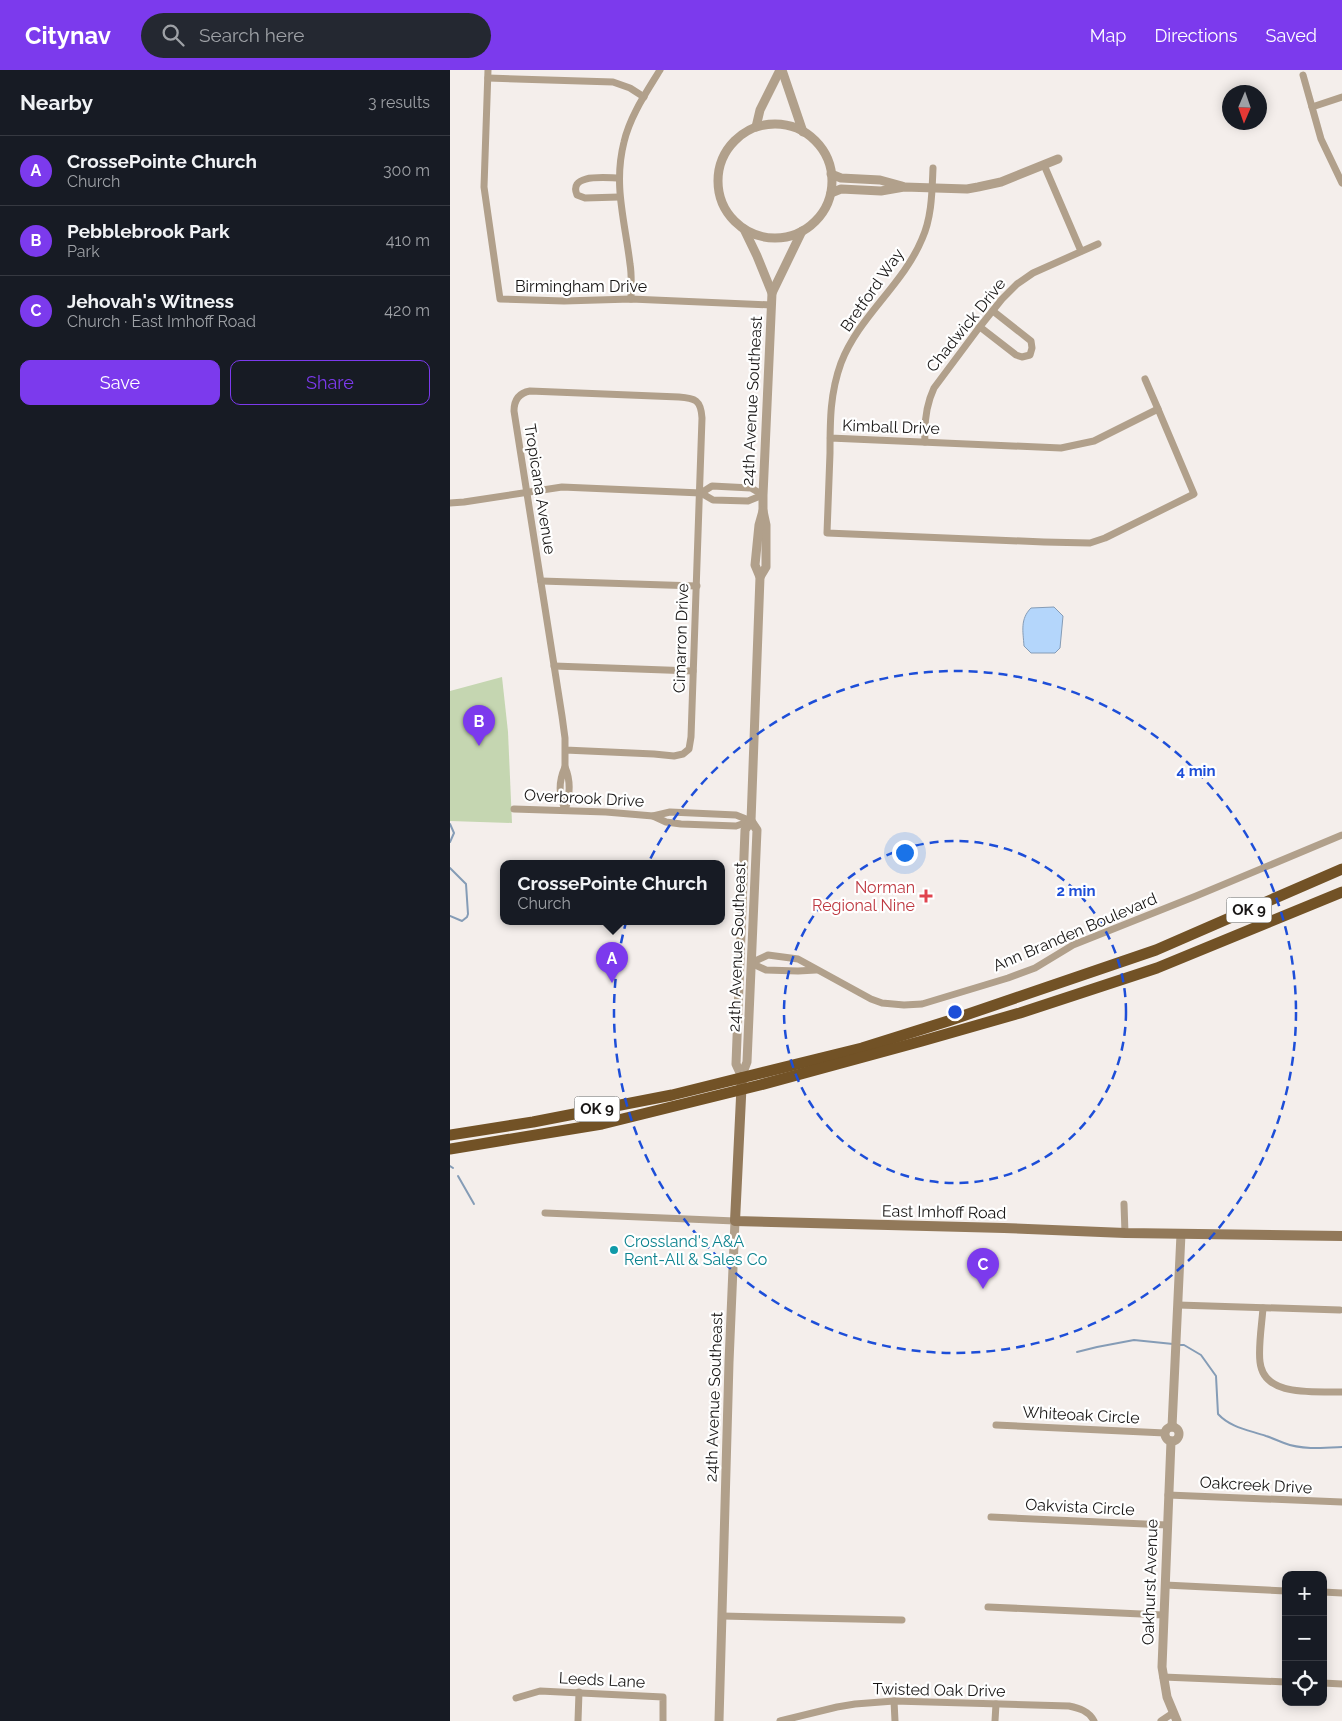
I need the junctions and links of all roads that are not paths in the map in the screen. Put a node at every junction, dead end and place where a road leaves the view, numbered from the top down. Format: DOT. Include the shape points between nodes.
graph roads {
  1 [pos="660,70"];
  2 [pos="781,70"];
  3 [pos="488,74"];
  4 [pos="1303,75"];
  5 [pos="644,97"];
  6 [pos="1342,97"];
  7 [pos="1312,107"];
  8 [pos="756,127"];
  9 [pos="803,132"];
  10 [pos="1058,159"];
  11 [pos="1044,165"];
  12 [pos="933,168"];
  13 [pos="831,174"];
  14 [pos="619,178"];
  15 [pos="1342,183"];
  16 [pos="904,187"];
  17 [pos="932,188"];
  18 [pos="831,192"];
  19 [pos="619,197"];
  20 [pos="744,229"];
  21 [pos="802,231"];
  22 [pos="1098,244"];
  23 [pos="1081,251"];
  24 [pos="772,293"];
  25 [pos="631,299"];
  26 [pos="771,305"];
  27 [pos="993,310"];
  28 [pos="980,327"];
  29 [pos="1145,379"];
  30 [pos="698,402"];
  31 [pos="1158,409"];
  32 [pos="830,438"];
  33 [pos="925,442"];
  34 [pos="527,492"];
  35 [pos="701,493"];
  36 [pos="762,495"];
  37 [pos="450,503"];
  38 [pos="541,581"];
  39 [pos="697,586"];
  40 [pos="554,666"];
  41 [pos="693,671"];
  42 [pos="565,750"];
  43 [pos="514,808"];
  44 [pos="565,810"];
  45 [pos="653,816"];
  46 [pos="751,821"];
  47 [pos="1342,835"];
  48 [pos="1342,869"];
  49 [pos="1342,892"];
  50 [pos="751,963"];
  51 [pos="816,970"];
  52 [pos="742,1076"];
  53 [pos="742,1089"];
  54 [pos="450,1135"];
  55 [pos="450,1148"];
  56 [pos="1124,1204"];
  57 [pos="545,1214"];
  58 [pos="735,1221"];
  59 [pos="1125,1233"];
  60 [pos="1180,1234"];
  61 [pos="1342,1236"];
  62 [pos="1178,1305"];
  63 [pos="1263,1308"];
  64 [pos="1340,1310"];
  65 [pos="1342,1392"];
  66 [pos="996,1425"];
  67 [pos="1168,1430"];
  68 [pos="1168,1494"];
  69 [pos="1342,1502"];
  70 [pos="992,1516"];
  71 [pos="1167,1525"];
  72 [pos="1165,1585"];
  73 [pos="1282,1590"];
  74 [pos="1327,1592"];
  75 [pos="1342,1593"];
  76 [pos="988,1607"];
  77 [pos="1164,1615"];
  78 [pos="722,1616"];
  79 [pos="902,1620"];
  80 [pos="1163,1677"];
  81 [pos="1282,1682"];
  82 [pos="1327,1684"];
  83 [pos="1342,1684"];
  84 [pos="579,1692"];
  85 [pos="516,1698"];
  86 [pos="894,1701"];
  87 [pos="996,1704"];
  88 [pos="1175,1717"];
  89 [pos="790,1720"];
  90 [pos="578,1721"];
  91 [pos="663,1721"];
  92 [pos="719,1721"];
  93 [pos="780,1721"];
  94 [pos="895,1721"];
  95 [pos="996,1721"];
  96 [pos="1094,1721"];
  97 [pos="1161,1721"];
  1 -- 5 [label="street"];
  2 -- 8 [label="street, 24th Avenue Southeast" via="760,110"];
  2 -- 9 [label="street, 24th Avenue Southeast"];
  3 -- 5 [label="street" via="613,82"];
  3 -- 25 [label="street, Birmingham Drive" via="484,187 500,299"];
  4 -- 7 [label="street"];
  5 -- 14 [label="street" via="624,140"];
  6 -- 7 [label="street"];
  7 -- 15 [label="street" via="1321,139"];
  8 -- 9 [label="street, 24th Avenue Southeast" via="783,124"];
  8 -- 20 [label="street, 24th Avenue Southeast" via="739,137 727,150 718,178 724,207"];
  9 -- 13 [label="street, 24th Avenue Southeast" via="823,151"];
  10 -- 11 [label="street"];
  11 -- 17 [label="street" via="988,186"];
  11 -- 23 [label="street"];
  12 -- 17 [label="street, Bretford Way"];
  13 -- 16 [label="street" via="841,178 880,180"];
  13 -- 18 [label="street, 24th Avenue Southeast"];
  14 -- 19 [label="street"];
  14 -- 19 [label="street" via="580,181 576,187 577,195 584,198"];
  16 -- 17 [label="street"];
  16 -- 18 [label="street"];
  17 -- 32 [label="street, Bretford Way" via="926,228 914,254 858,330 842,362 832,398"];
  18 -- 21 [label="street, 24th Avenue Southeast" via="821,214"];
  19 -- 25 [label="street" via="630,267"];
  20 -- 21 [label="street, 24th Avenue Southeast" via="768,237"];
  20 -- 24 [label="street, 24th Avenue Southeast"];
  21 -- 24 [label="street, 24th Avenue Southeast"];
  22 -- 23 [label="street, Chadwick Drive"];
  23 -- 27 [label="street, Chadwick Drive" via="1024,278"];
  24 -- 26 [label="street, 24th Avenue Southeast"];
  25 -- 26 [label="street, Birmingham Drive"];
  26 -- 36 [label="street, 24th Avenue Southeast"];
  27 -- 28 [label="street, Chadwick Drive"];
  27 -- 28 [label="street" via="1031,341 1030,355 1016,355"];
  28 -- 33 [label="street, Chadwick Drive" via="931,395 926,414"];
  29 -- 31 [label="street"];
  30 -- 34 [label="street, Tropicana Avenue" via="679,397 520,394 514,411"];
  30 -- 35 [label="street, Cimarron Drive" via="702,418"];
  31 -- 32 [label="street, Bretford Way" via="1194,494 1105,538 1090,542 827,533"];
  31 -- 33 [label="street, Kimball Drive" via="1094,441 1061,448"];
  32 -- 33 [label="street, Kimball Drive"];
  34 -- 35 [label="street" via="577,487"];
  34 -- 37 [label="street"];
  34 -- 38 [label="street, Tropicana Avenue"];
  35 -- 36 [label="street" via="712,500 748,501"];
  35 -- 36 [label="street" via="712,486 751,488"];
  35 -- 39 [label="street, Cimarron Drive"];
  36 -- 46 [label="street, 24th Avenue Southeast" via="763,511 755,565 760,577"];
  38 -- 39 [label="street"];
  38 -- 40 [label="street, Tropicana Avenue"];
  39 -- 41 [label="street, Cimarron Drive"];
  40 -- 41 [label="street"];
  40 -- 42 [label="street, Tropicana Avenue"];
  41 -- 42 [label="street, Cimarron Drive" via="691,744 687,752 674,756"];
  42 -- 44 [label="street, Tropicana Avenue" via="569,777"];
  43 -- 44 [label="street, Overbrook Drive"];
  44 -- 45 [label="street, Overbrook Drive"];
  45 -- 46 [label="street, Overbrook Drive" via="670,812 736,815"];
  45 -- 46 [label="street, Overbrook Drive" via="681,824 736,826"];
  46 -- 50 [label="street, 24th Avenue Southeast" via="757,830"];
  46 -- 52 [label="street, 24th Avenue Southeast" via="745,830 736,1064"];
  47 -- 51 [label="street, Ann Branden Boulevard" via="1073,945 1035,968 922,1004 882,1003"];
  48 -- 52 [label="highway, OK 9" via="1156,950 1101,970 862,1048"];
  49 -- 53 [label="highway, OK 9" via="1157,968 1020,1013"];
  50 -- 51 [label="street" via="766,970"];
  50 -- 51 [label="street, Ann Branden Boulevard" via="768,955 784,956 798,959"];
  50 -- 52 [label="street, 24th Avenue Southeast" via="747,1062"];
  52 -- 53 [label="main road, 24th Avenue Southeast"];
  52 -- 54 [label="highway, OK 9" via="662,1097"];
  53 -- 55 [label="highway, OK 9" via="602,1124"];
  53 -- 58 [label="main road, 24th Avenue Southeast"];
  56 -- 59 [label="street"];
  57 -- 58 [label="street, East Imhoff Road"];
  58 -- 59 [label="main road, East Imhoff Road"];
  58 -- 78 [label="street, 24th Avenue Southeast"];
  59 -- 60 [label="main road, East Imhoff Road"];
  60 -- 61 [label="main road, East Imhoff Road"];
  60 -- 62 [label="street"];
  62 -- 63 [label="street"];
  62 -- 67 [label="street"];
  63 -- 64 [label="street"];
  63 -- 65 [label="street" via="1260,1362 1267,1380 1284,1389"];
  66 -- 67 [label="street, Whiteoak Circle"];
  67 -- 68 [label="street, Oakhurst Avenue" via="1166,1439 1171,1441"];
  68 -- 69 [label="street, Oakcreek Drive"];
  68 -- 71 [label="street, Oakhurst Avenue"];
  70 -- 71 [label="street, Oakvista Circle"];
  71 -- 72 [label="street, Oakhurst Avenue"];
  72 -- 73 [label="street"];
  72 -- 77 [label="street, Oakhurst Avenue"];
  74 -- 75 [label="street"];
  76 -- 77 [label="street"];
  77 -- 80 [label="street, Oakhurst Avenue"];
  78 -- 79 [label="street"];
  78 -- 92 [label="street, 24th Avenue Southeast"];
  80 -- 81 [label="street"];
  80 -- 88 [label="street, Oakhurst Avenue"];
  82 -- 83 [label="street"];
  84 -- 85 [label="street, Leeds Lane" via="540,1691"];
  84 -- 90 [label="street"];
  84 -- 91 [label="street, Leeds Lane" via="663,1697"];
  86 -- 87 [label="street, Twisted Oak Drive"];
  86 -- 89 [label="street, Twisted Oak Drive" via="854,1704"];
  86 -- 94 [label="street"];
  87 -- 95 [label="street"];
  87 -- 96 [label="street, Twisted Oak Drive" via="1077,1708"];
  88 -- 97 [label="street"];
  89 -- 93 [label="street, Twisted Oak Drive"];
}
